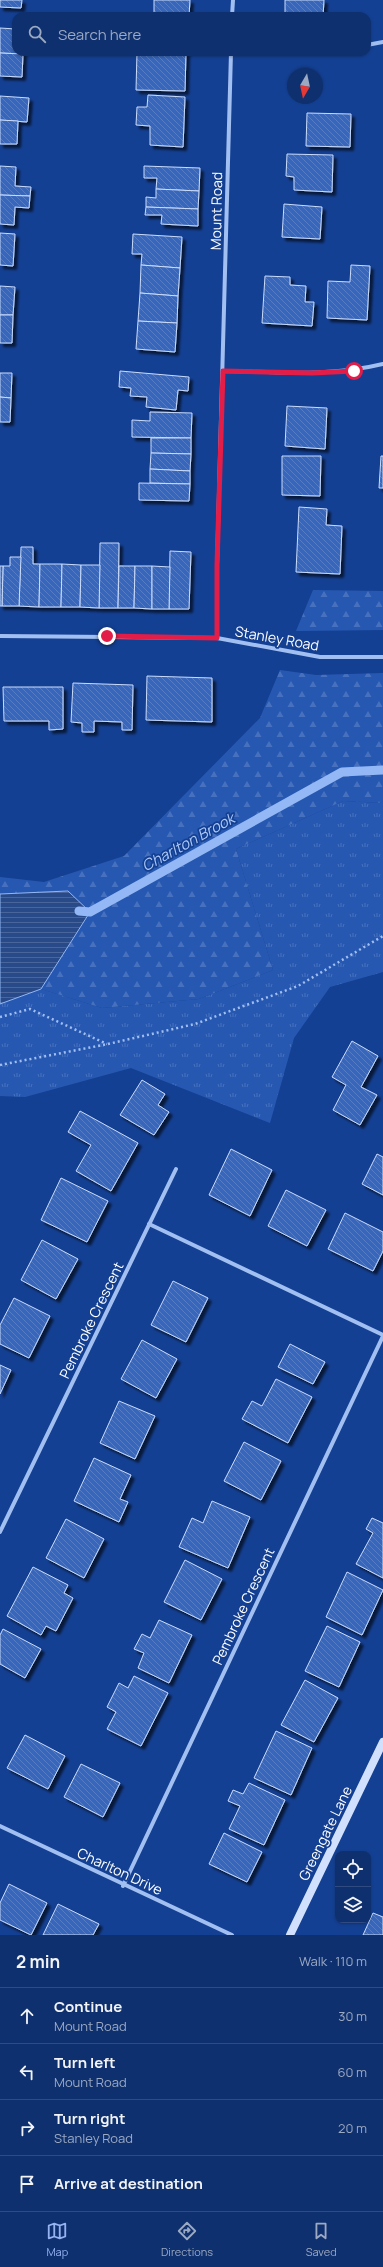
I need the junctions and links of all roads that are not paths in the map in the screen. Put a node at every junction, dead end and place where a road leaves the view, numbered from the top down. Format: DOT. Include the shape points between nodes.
graph roads {
  1 [pos="233,0"];
  2 [pos="232,12"];
  3 [pos="383,42"];
  4 [pos="371,44"];
  5 [pos="231,56"];
  6 [pos="383,364"];
  7 [pos="223,371"];
  8 [pos="0,636"];
  9 [pos="217,638"];
  10 [pos="383,657"];
  11 [pos="176,1169"];
  12 [pos="149,1224"];
  13 [pos="383,1336"];
  14 [pos="0,1532"];
  15 [pos="383,1742"];
  16 [pos="0,1826"];
  17 [pos="124,1886"];
  18 [pos="232,1935"];
  19 [pos="290,1935"];
  1 -- 2 [label="street"];
  3 -- 4 [label="street"];
  5 -- 7 [label="street, Mount Road"];
  6 -- 7 [label="street" via="354,371 312,373"];
  7 -- 9 [label="street, Mount Road"];
  8 -- 9 [label="street, Stanley Road"];
  9 -- 10 [label="street, Stanley Road" via="320,657"];
  11 -- 12 [label="street, Pembroke Crescent"];
  12 -- 13 [label="street, Pembroke Crescent"];
  12 -- 14 [label="street, Pembroke Crescent"];
  13 -- 17 [label="street, Pembroke Crescent"];
  15 -- 19 [label="street, Greengate Lane"];
  16 -- 17 [label="street, Charlton Drive"];
  17 -- 18 [label="street, Charlton Drive"];
}
